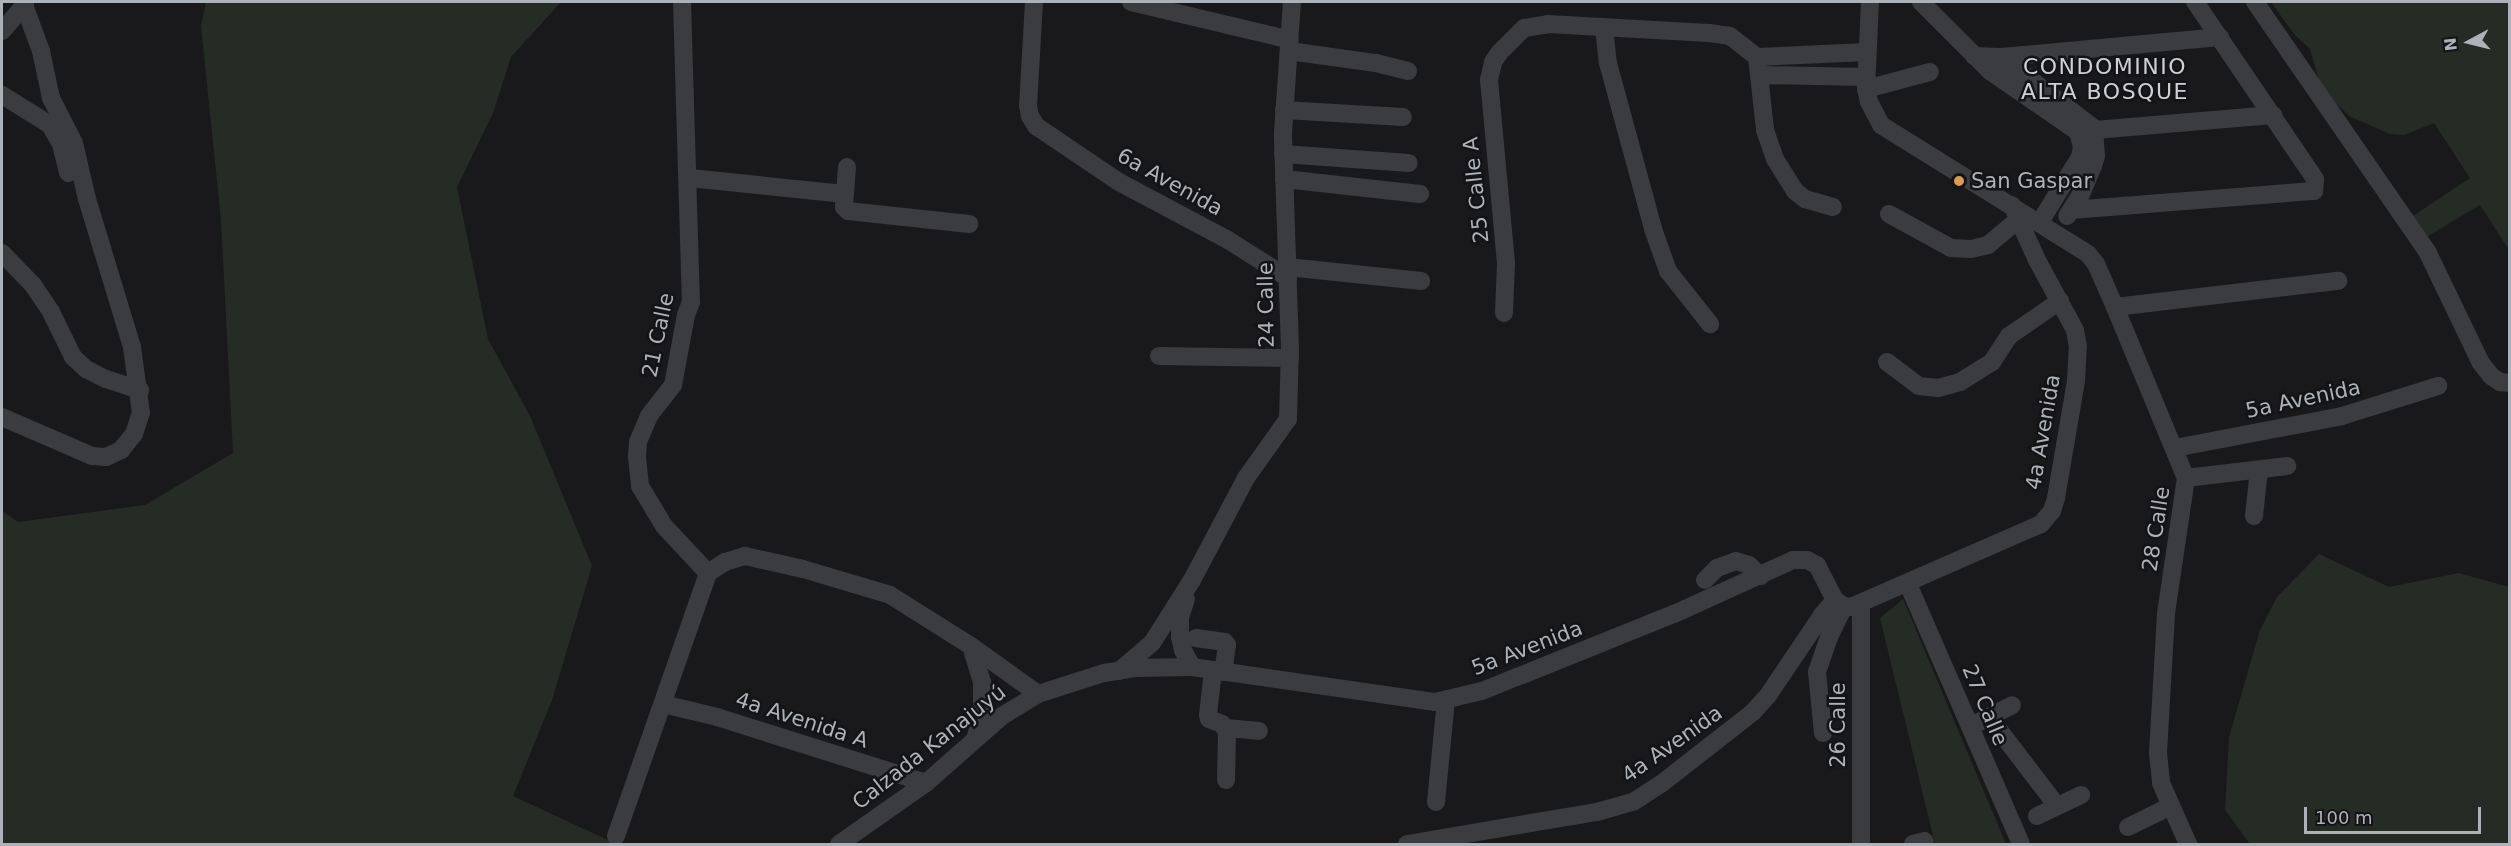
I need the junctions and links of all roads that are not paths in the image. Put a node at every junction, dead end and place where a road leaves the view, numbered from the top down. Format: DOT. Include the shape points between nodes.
graph roads {
  1 [pos="682,2"];
  2 [pos="1034,2"];
  3 [pos="1131,2"];
  4 [pos="1292,2"];
  5 [pos="1870,2"];
  6 [pos="1921,2"];
  7 [pos="2195,2"];
  8 [pos="2255,2"];
  9 [pos="24,3"];
  10 [pos="1604,27"];
  11 [pos="2,31"];
  12 [pos="2220,37"];
  13 [pos="1289,46"];
  14 [pos="1868,52"];
  15 [pos="1996,64"];
  16 [pos="1759,66"];
  17 [pos="1408,71"];
  18 [pos="1930,72"];
  19 [pos="1866,83"];
  20 [pos="2,95"];
  21 [pos="1284,110"];
  22 [pos="50,114"];
  23 [pos="2273,115"];
  24 [pos="1403,117"];
  25 [pos="2086,130"];
  26 [pos="1283,154"];
  27 [pos="1409,163"];
  28 [pos="847,168"];
  29 [pos="690,178"];
  30 [pos="1284,179"];
  31 [pos="844,194"];
  32 [pos="1420,194"];
  33 [pos="1833,207"];
  34 [pos="2071,210"];
  35 [pos="2015,213"];
  36 [pos="1889,214"];
  37 [pos="2040,222"];
  38 [pos="969,224"];
  39 [pos="2057,233"];
  40 [pos="2,253"];
  41 [pos="1288,273"];
  42 [pos="1421,281"];
  43 [pos="2338,281"];
  44 [pos="2060,301"];
  45 [pos="2115,307"];
  46 [pos="1504,314"];
  47 [pos="1710,324"];
  48 [pos="1159,356"];
  49 [pos="1290,358"];
  50 [pos="1887,362"];
  51 [pos="2510,383"];
  52 [pos="2438,386"];
  53 [pos="140,390"];
  54 [pos="2,417"];
  55 [pos="2175,448"];
  56 [pos="2287,466"];
  57 [pos="2259,470"];
  58 [pos="2186,478"];
  59 [pos="2254,516"];
  60 [pos="708,573"];
  61 [pos="1760,576"];
  62 [pos="1192,580"];
  63 [pos="1705,580"];
  64 [pos="1908,584"];
  65 [pos="1847,604"];
  66 [pos="1196,638"];
  67 [pos="971,646"];
  68 [pos="1192,667"];
  69 [pos="1119,671"];
  70 [pos="1218,671"];
  71 [pos="1038,694"];
  72 [pos="1446,700"];
  73 [pos="663,704"];
  74 [pos="2012,705"];
  75 [pos="1989,717"];
  76 [pos="1970,727"];
  77 [pos="1226,728"];
  78 [pos="1259,731"];
  79 [pos="1822,733"];
  80 [pos="976,737"];
  81 [pos="1226,780"];
  82 [pos="926,783"];
  83 [pos="2081,795"];
  84 [pos="1436,802"];
  85 [pos="2057,806"];
  86 [pos="2170,806"];
  87 [pos="2037,816"];
  88 [pos="2128,827"];
  89 [pos="616,836"];
  90 [pos="839,844"];
  91 [pos="1407,844"];
  92 [pos="1861,844"];
  93 [pos="2021,844"];
  94 [pos="2188,844"];
  1 -- 29 [label="street, 21 Calle"];
  2 -- 41 [label="street, 6a Avenida" via="1028,105 1032,121 1119,182"];
  3 -- 13 [label="street"];
  4 -- 13 [label="street, 24 Calle"];
  5 -- 14 [label="street"];
  6 -- 15 [label="street" via="1974,56"];
  7 -- 12 [label="street"];
  8 -- 51 [label="street" via="2427,251 2481,363 2491,376"];
  9 -- 11 [label="street"];
  9 -- 22 [label="street" via="41,51"];
  10 -- 16 [label="street" via="1730,36"];
  10 -- 46 [label="street, 25 Calle A" via="1548,24 1524,28 1492,62 1490,100 1506,264"];
  10 -- 47 [label="street" via="1608,63 1653,229 1668,271"];
  12 -- 15 [label="street"];
  12 -- 23 [label="street"];
  13 -- 17 [label="street"];
  13 -- 21 [label="street, 24 Calle"];
  14 -- 16 [label="street"];
  14 -- 19 [label="street"];
  15 -- 25 [label="street"];
  16 -- 19 [label="street"];
  16 -- 33 [label="street" via="1766,130 1775,159 1805,200"];
  18 -- 19 [label="street"];
  19 -- 35 [label="street" via="1869,102 1881,125"];
  20 -- 22 [label="street"];
  21 -- 24 [label="street"];
  21 -- 26 [label="street, 24 Calle"];
  22 -- 53 [label="street" via="64,118 74,143 132,347"];
  23 -- 25 [label="street"];
  23 -- 34 [label="street" via="2315,179 2314,191"];
  25 -- 34 [label="street" via="2096,156 2089,179"];
  25 -- 37 [label="street" via="2080,157"];
  26 -- 27 [label="street"];
  26 -- 30 [label="street, 24 Calle"];
  28 -- 31 [label="street"];
  29 -- 31 [label="street"];
  29 -- 60 [label="street, 21 Calle" via="691,302 673,385 649,416 638,442 637,457 640,486 664,526"];
  30 -- 32 [label="street"];
  30 -- 41 [label="street, 24 Calle"];
  31 -- 38 [label="street" via="848,211"];
  34 -- 39 [label="street"];
  35 -- 36 [label="street" via="1989,245 1971,249 1951,249"];
  35 -- 37 [label="street, 28 Calle"];
  35 -- 44 [label="street, 4a Avenida"];
  37 -- 39 [label="street, 28 Calle"];
  39 -- 45 [label="street, 28 Calle" via="2092,259"];
  40 -- 53 [label="street" via="33,285 73,357 106,379"];
  41 -- 42 [label="street"];
  41 -- 49 [label="street, 24 Calle"];
  43 -- 45 [label="street"];
  44 -- 50 [label="street" via="2009,336 1992,362 1960,381 1938,388 1919,386"];
  44 -- 64 [label="street, 4a Avenida" via="2075,330 2078,357 2052,511 2041,524"];
  45 -- 55 [label="street, 28 Calle"];
  48 -- 49 [label="street"];
  49 -- 62 [label="street, 24 Calle" via="1288,419 1246,478"];
  52 -- 55 [label="street, 5a Avenida" via="2342,416"];
  53 -- 54 [label="street" via="141,413 134,434 121,450 106,457 92,456"];
  55 -- 58 [label="street, 28 Calle"];
  56 -- 57 [label="street"];
  57 -- 58 [label="street"];
  57 -- 59 [label="street"];
  58 -- 86 [label="street, 28 Calle" via="2166,614 2158,753 2161,783"];
  60 -- 67 [label="street" via="745,556 803,568 890,595"];
  60 -- 73 [label="street"];
  61 -- 63 [label="street" via="1749,565 1736,561 1717,568"];
  61 -- 65 [label="street, 5a Avenida" via="1801,559 1816,565"];
  61 -- 72 [label="street, 5a Avenida" via="1510,680"];
  62 -- 68 [label="street, 24 Calle" via="1180,628 1183,650"];
  62 -- 69 [label="street, 24 Calle" via="1152,644"];
  64 -- 65 [label="street, 4a Avenida"];
  64 -- 76 [label="street, 27 Calle"];
  65 -- 79 [label="street" via="1828,637 1817,672"];
  65 -- 91 [label="street, 4a Avenida" via="1822,615 1754,712 1633,802 1597,812"];
  65 -- 92 [label="street, 26 Calle"];
  66 -- 70 [label="street" via="1227,645"];
  67 -- 71 [label="street"];
  67 -- 80 [label="street" via="982,682 982,714"];
  68 -- 69 [label="street, 5a Avenida"];
  68 -- 70 [label="street, 5a Avenida"];
  69 -- 71 [label="street, Calzada Kanajuyú"];
  70 -- 72 [label="street, 5a Avenida" via="1393,698"];
  70 -- 77 [label="street" via="1208,715"];
  71 -- 80 [label="street, Calzada Kanajuyú"];
  72 -- 84 [label="street"];
  73 -- 82 [label="street, 4a Avenida A" via="717,717"];
  73 -- 89 [label="street"];
  74 -- 75 [label="street"];
  75 -- 76 [label="street"];
  75 -- 85 [label="street"];
  76 -- 93 [label="street, 27 Calle"];
  77 -- 78 [label="street"];
  77 -- 81 [label="street"];
  80 -- 82 [label="street, Calzada Kanajuyú"];
  82 -- 90 [label="street, Calzada Kanajuyú"];
  83 -- 85 [label="street"];
  85 -- 87 [label="street"];
  86 -- 88 [label="street"];
  86 -- 94 [label="street, 28 Calle"];
}
